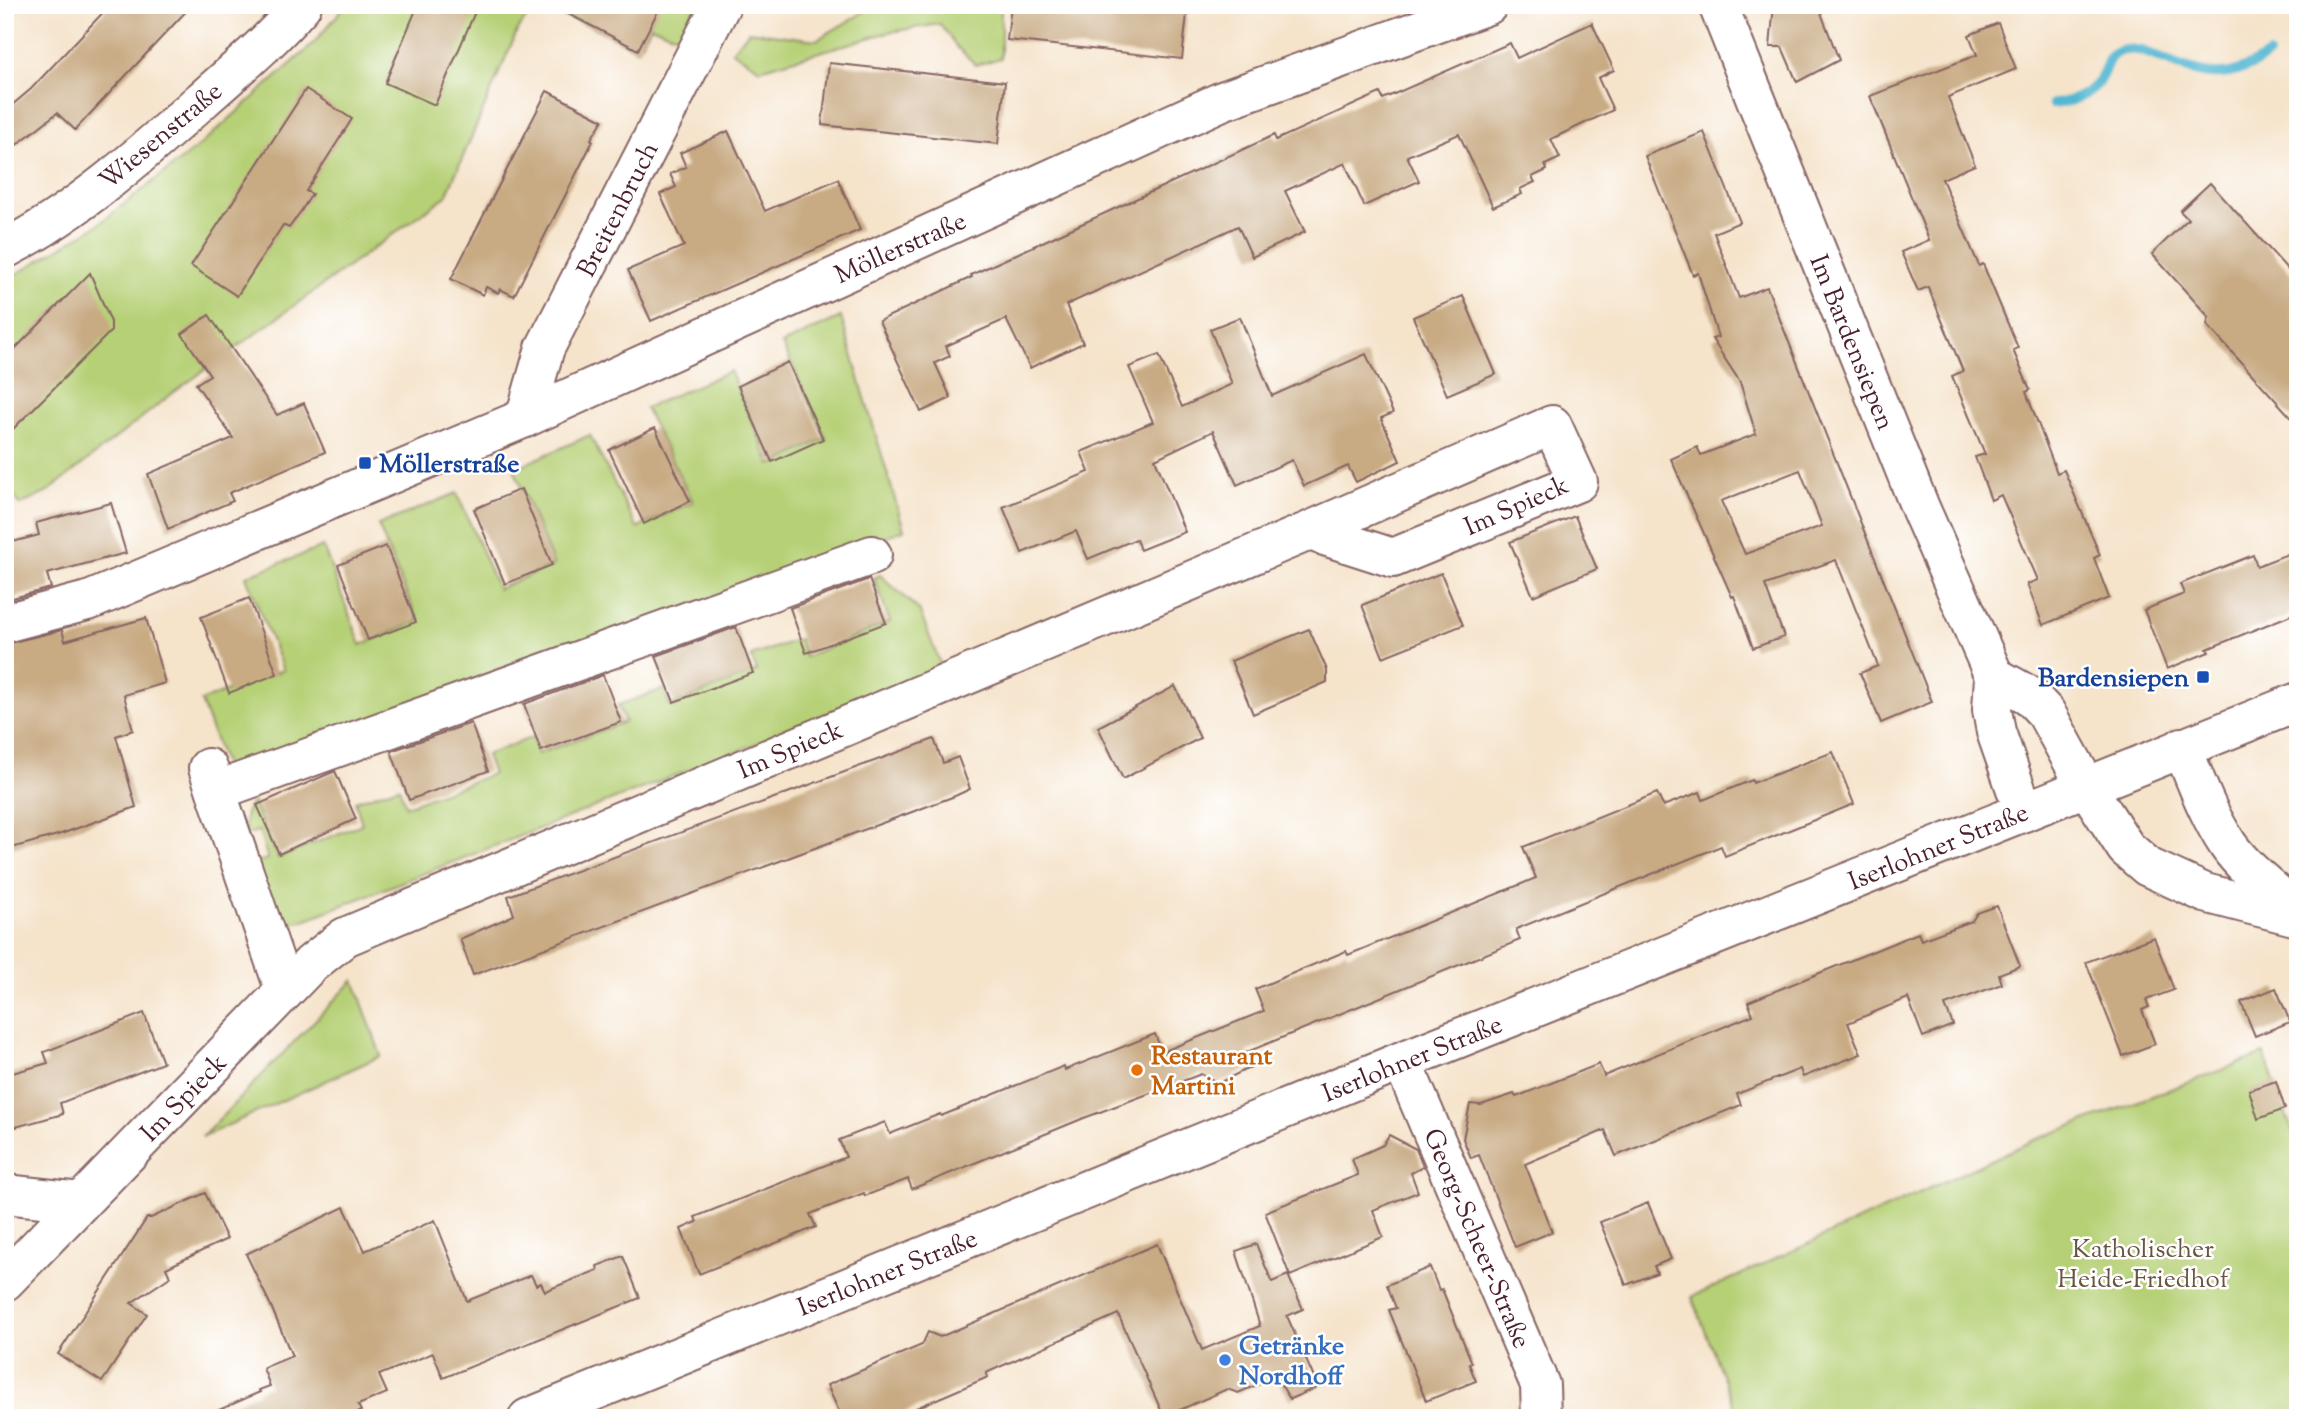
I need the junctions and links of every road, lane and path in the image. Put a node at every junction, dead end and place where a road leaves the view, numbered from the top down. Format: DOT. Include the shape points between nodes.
graph roads {
  1 [pos="302,5"];
  2 [pos="721,5"];
  3 [pos="1488,5"];
  4 [pos="1718,5"];
  5 [pos="5,248"];
  6 [pos="525,418"];
  7 [pos="1309,531"];
  8 [pos="872,555"];
  9 [pos="5,623"];
  10 [pos="1994,676"];
  11 [pos="2298,702"];
  12 [pos="2182,747"];
  13 [pos="2087,786"];
  14 [pos="2024,811"];
  15 [pos="2298,915"];
  16 [pos="285,991"];
  17 [pos="1402,1061"];
  18 [pos="5,1194"];
  19 [pos="81,1202"];
  20 [pos="5,1282"];
  21 [pos="528,1418"];
  22 [pos="1541,1418"];
  1 -- 5 [label="street, Wiesenstraße" via="278,33 150,147 96,190"];
  2 -- 6 [label="street, Breitenbruch" via="545,348"];
  3 -- 6 [label="street, Möllerstraße" via="1222,101"];
  4 -- 10 [label="street, Im Bardensiepen" via="1917,499"];
  6 -- 9 [label="street, Möllerstraße" via="91,600"];
  7 -- 7 [label="street, Im Spieck" via="1392,558 1578,482 1552,425"];
  7 -- 16 [label="street, Im Spieck" via="345,937"];
  8 -- 16 [label="street" via="212,779"];
  10 -- 13 [label="street" via="2030,696 2046,713"];
  10 -- 14 [label="street, Im Bardensiepen" via="1996,732"];
  11 -- 12 [label="street, Iserlohner Straße"];
  12 -- 13 [label="street, Iserlohner Straße"];
  12 -- 15 [label="street" via="2208,811 2230,847"];
  13 -- 14 [label="street, Iserlohner Straße"];
  13 -- 15 [label="street" via="2126,848 2148,867 2205,893"];
  14 -- 17 [label="street, Iserlohner Straße"];
  16 -- 19 [label="street, Im Spieck"];
  17 -- 21 [label="street, Iserlohner Straße"];
  17 -- 22 [label="street, Georg-Scheer-Straße" via="1540,1385"];
  18 -- 19 [label="street"];
  19 -- 20 [label="street, Im Spieck"];
}
